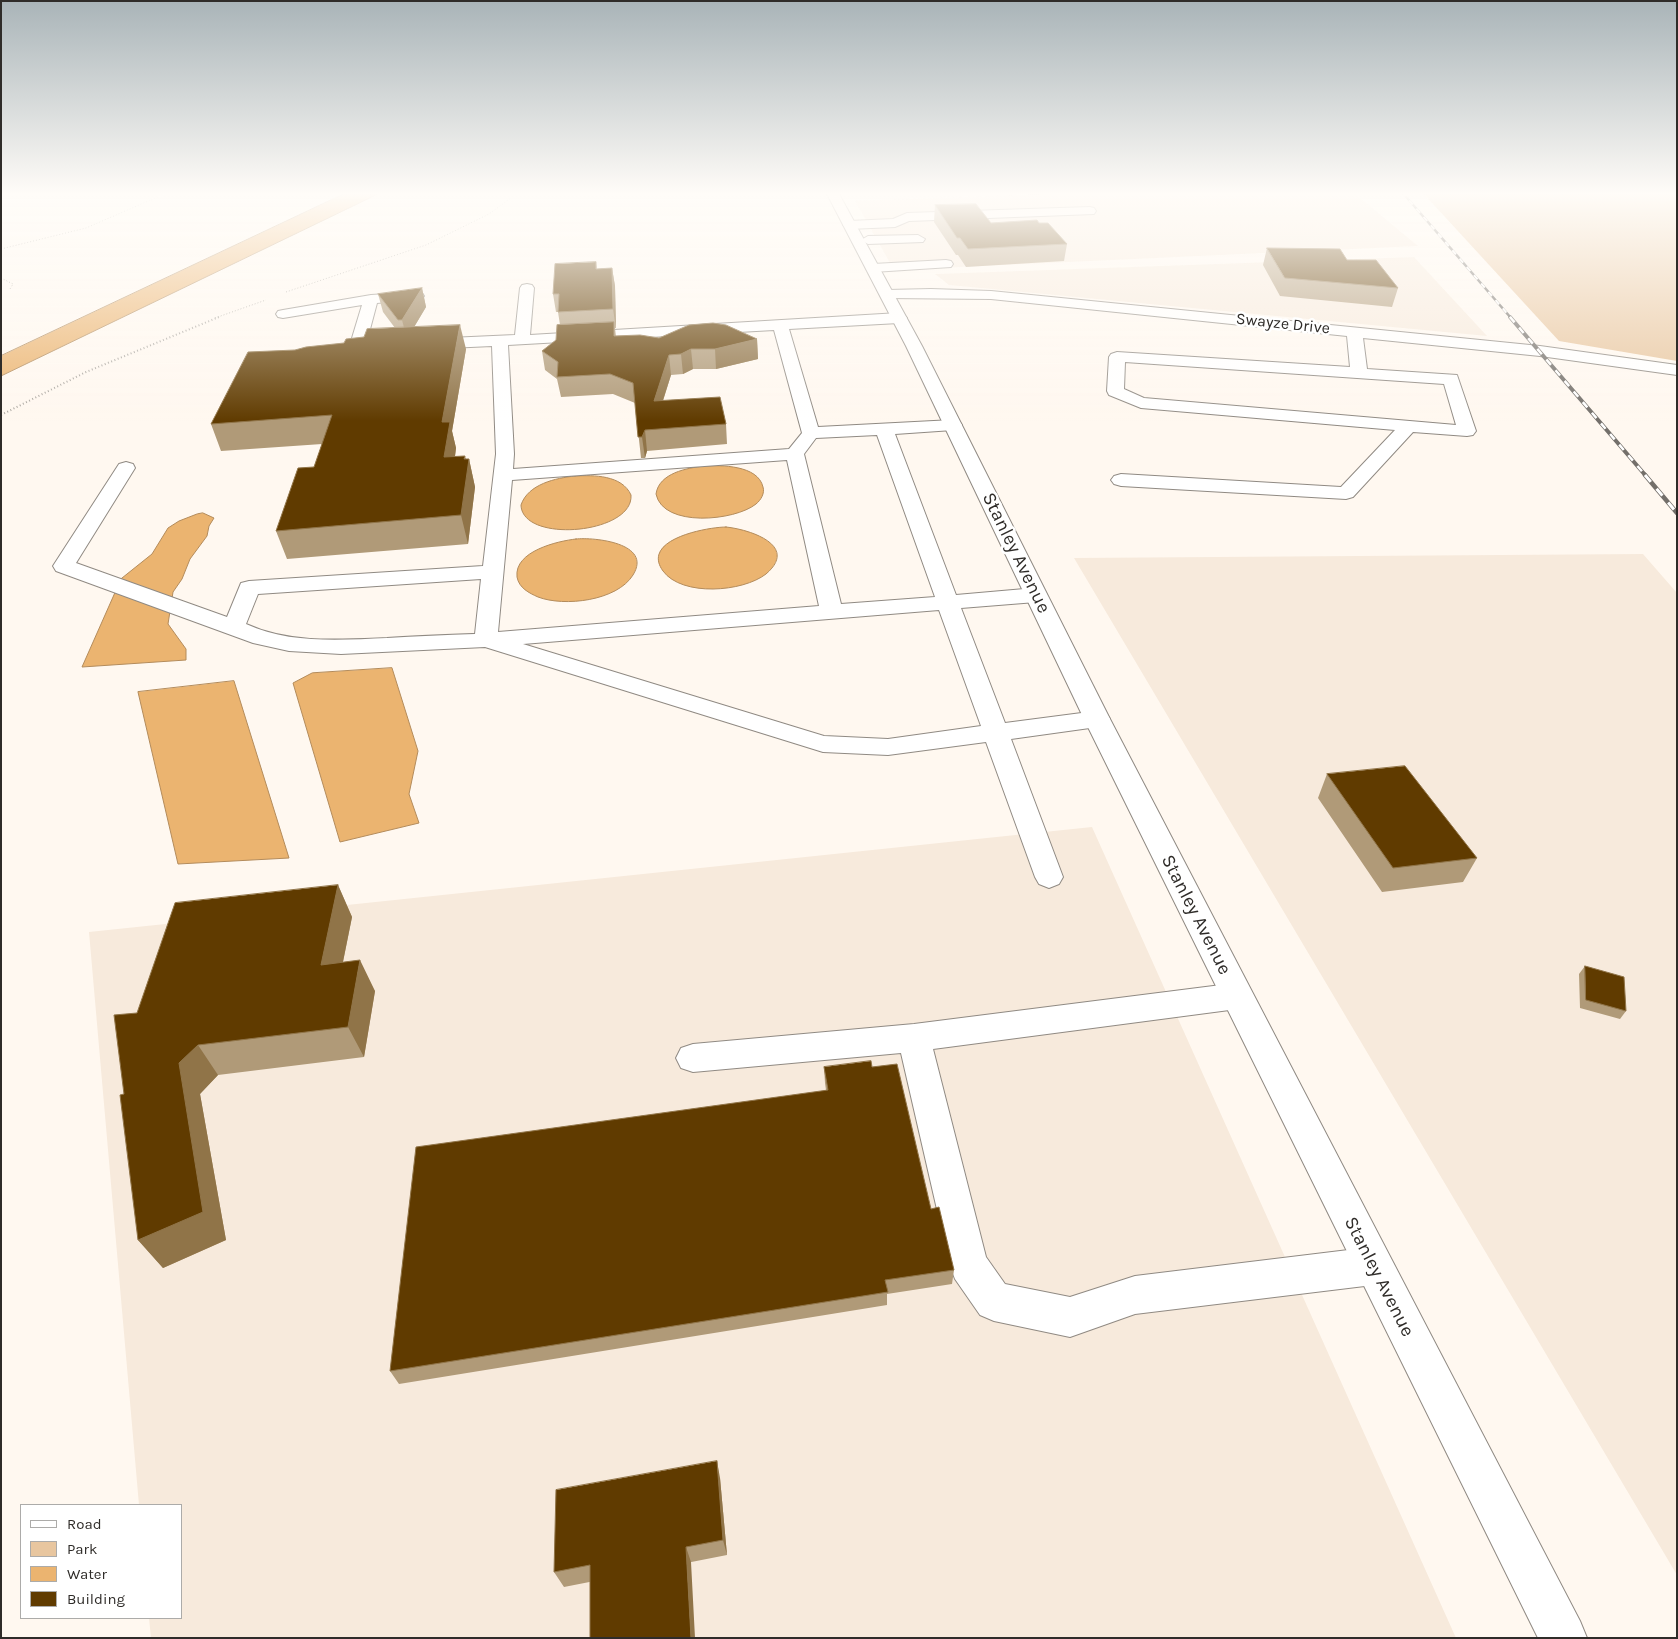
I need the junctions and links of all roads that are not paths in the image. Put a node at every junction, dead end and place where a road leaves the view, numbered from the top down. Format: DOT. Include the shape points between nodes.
graph roads {
  1 [pos="873,268"];
  2 [pos="527,288"];
  3 [pos="887,294"];
  4 [pos="424,296"];
  5 [pos="371,298"];
  6 [pos="283,314"];
  7 [pos="899,318"];
  8 [pos="780,325"];
  9 [pos="1354,331"];
  10 [pos="522,340"];
  11 [pos="500,341"];
  12 [pos="414,345"];
  13 [pos="376,347"];
  14 [pos="357,348"];
  15 [pos="339,355"];
  16 [pos="1677,370"];
  17 [pos="1359,373"];
  18 [pos="953,425"];
  19 [pos="1409,426"];
  20 [pos="884,429"];
  21 [pos="810,433"];
  22 [pos="795,454"];
  23 [pos="126,468"];
  24 [pos="503,475"];
  25 [pos="1121,480"];
  26 [pos="493,572"];
  27 [pos="1036,594"];
  28 [pos="949,601"];
  29 [pos="831,611"];
  30 [pos="234,627"];
  31 [pos="486,640"];
  32 [pos="1097,719"];
  33 [pos="997,733"];
  34 [pos="1049,877"];
  35 [pos="1237,996"];
  36 [pos="914,1038"];
  37 [pos="693,1058"];
  38 [pos="1373,1266"];
  39 [pos="1562,1638"];
  1 -- 3 [label="main road, Stanley Avenue"];
  2 -- 10 [label="main road"];
  3 -- 7 [label="main road, Stanley Avenue"];
  3 -- 9 [label="main road, Swayze Drive" via="991,295"];
  4 -- 5 [label="main road"];
  5 -- 6 [label="main road"];
  5 -- 14 [label="main road"];
  7 -- 8 [label="main road"];
  7 -- 18 [label="main road, Stanley Avenue"];
  8 -- 10 [label="main road" via="653,323"];
  8 -- 21 [label="main road"];
  9 -- 16 [label="main road, Swayze Drive"];
  9 -- 17 [label="main road"];
  10 -- 11 [label="main road"];
  11 -- 12 [label="main road"];
  11 -- 24 [label="main road"];
  13 -- 14 [label="main road"];
  14 -- 15 [label="main road"];
  17 -- 19 [label="main road" via="1451,379 1467,431"];
  17 -- 19 [label="main road" via="1117,357 1115,391 1141,403"];
  18 -- 20 [label="main road"];
  18 -- 27 [label="main road, Stanley Avenue"];
  19 -- 25 [label="main road" via="1346,494"];
  20 -- 21 [label="main road"];
  20 -- 28 [label="main road"];
  21 -- 22 [label="main road"];
  22 -- 24 [label="main road"];
  22 -- 29 [label="main road"];
  23 -- 30 [label="main road" via="64,566"];
  24 -- 26 [label="main road"];
  26 -- 30 [label="main road" via="249,588"];
  26 -- 31 [label="main road"];
  27 -- 28 [label="main road"];
  27 -- 32 [label="main road, Stanley Avenue"];
  28 -- 29 [label="main road"];
  28 -- 33 [label="main road"];
  29 -- 31 [label="main road"];
  30 -- 31 [label="main road" via="253,636 289,644 333,646"];
  31 -- 33 [label="main road" via="823,744 888,747"];
  32 -- 33 [label="main road"];
  32 -- 35 [label="main road, Stanley Avenue"];
  33 -- 34 [label="main road"];
  35 -- 36 [label="main road"];
  35 -- 38 [label="main road, Stanley Avenue"];
  36 -- 37 [label="main road"];
  36 -- 38 [label="main road" via="970,1266 994,1302 1070,1317 1135,1295"];
  38 -- 39 [label="main road, Stanley Avenue"];
}
